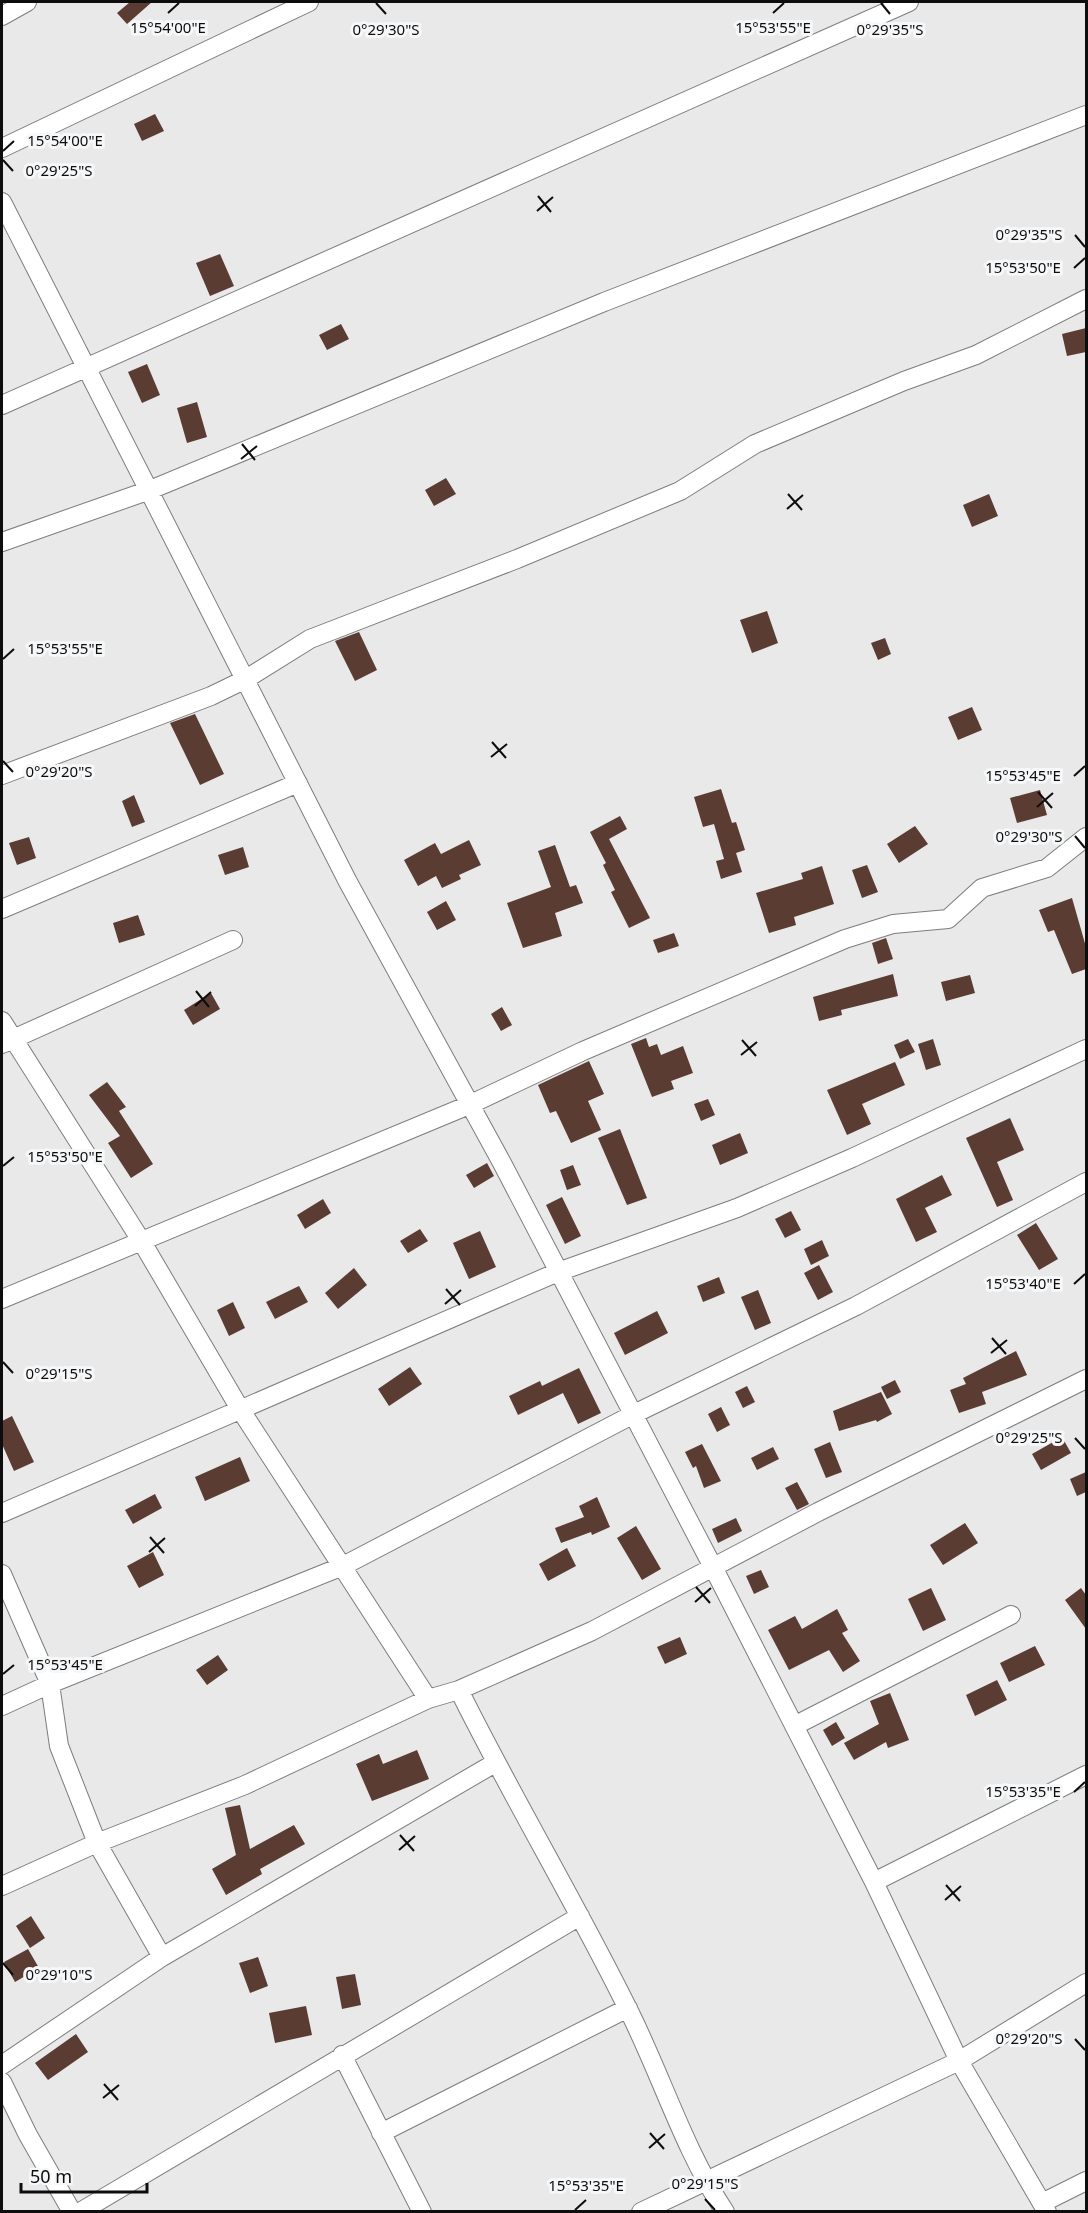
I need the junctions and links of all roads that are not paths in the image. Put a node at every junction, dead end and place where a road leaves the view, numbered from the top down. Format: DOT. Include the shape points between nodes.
graph roads {
  1 [pos="27,2"];
  2 [pos="309,2"];
  3 [pos="909,2"];
  4 [pos="2,16"];
  5 [pos="1086,115"];
  6 [pos="2,148"];
  7 [pos="2,202"];
  8 [pos="1086,299"];
  9 [pos="86,370"];
  10 [pos="2,405"];
  11 [pos="150,490"];
  12 [pos="2,542"];
  13 [pos="246,679"];
  14 [pos="2,775"];
  15 [pos="298,783"];
  16 [pos="1086,837"];
  17 [pos="2,909"];
  18 [pos="233,940"];
  19 [pos="2,1021"];
  20 [pos="7,1041"];
  21 [pos="1086,1049"];
  22 [pos="469,1105"];
  23 [pos="1086,1182"];
  24 [pos="142,1242"];
  25 [pos="558,1272"];
  26 [pos="2,1299"];
  27 [pos="1086,1379"];
  28 [pos="240,1409"];
  29 [pos="634,1414"];
  30 [pos="2,1513"];
  31 [pos="343,1566"];
  32 [pos="714,1569"];
  33 [pos="2,1574"];
  34 [pos="1011,1615"];
  35 [pos="50,1684"];
  36 [pos="459,1690"];
  37 [pos="428,1699"];
  38 [pos="2,1706"];
  39 [pos="794,1726"];
  40 [pos="495,1763"];
  41 [pos="1086,1775"];
  42 [pos="97,1843"];
  43 [pos="874,1882"];
  44 [pos="2,1886"];
  45 [pos="580,1916"];
  46 [pos="162,1957"];
  47 [pos="1086,1983"];
  48 [pos="628,2008"];
  49 [pos="342,2055"];
  50 [pos="959,2061"];
  51 [pos="2,2065"];
  52 [pos="2,2082"];
  53 [pos="381,2133"];
  54 [pos="705,2181"];
  55 [pos="1086,2181"];
  56 [pos="1045,2207"];
  57 [pos="72,2211"];
  58 [pos="80,2211"];
  59 [pos="422,2211"];
  60 [pos="641,2211"];
  61 [pos="725,2211"];
  1 -- 4 [label="street"];
  2 -- 6 [label="street"];
  3 -- 9 [label="street"];
  5 -- 11 [label="street" via="604,302"];
  7 -- 9 [label="street"];
  8 -- 13 [label="street" via="976,355 755,444 680,491 310,639"];
  9 -- 10 [label="street"];
  9 -- 11 [label="street"];
  11 -- 12 [label="street"];
  11 -- 13 [label="street"];
  13 -- 14 [label="street" via="211,696"];
  13 -- 15 [label="street"];
  15 -- 17 [label="street"];
  15 -- 22 [label="street"];
  16 -- 22 [label="street" via="1047,868 982,888 948,919 893,924 845,939 583,1051"];
  18 -- 20 [label="street"];
  19 -- 20 [label="street"];
  20 -- 24 [label="street"];
  21 -- 25 [label="street" via="736,1208"];
  22 -- 24 [label="street"];
  22 -- 25 [label="street"];
  23 -- 29 [label="street" via="856,1306"];
  24 -- 26 [label="street"];
  24 -- 28 [label="street"];
  25 -- 28 [label="street"];
  25 -- 29 [label="street"];
  27 -- 32 [label="street" via="818,1512"];
  28 -- 30 [label="street"];
  28 -- 31 [label="street"];
  29 -- 31 [label="street"];
  29 -- 32 [label="street"];
  31 -- 35 [label="street"];
  31 -- 37 [label="street"];
  32 -- 36 [label="street" via="592,1631"];
  32 -- 39 [label="street"];
  33 -- 35 [label="street"];
  34 -- 39 [label="street"];
  35 -- 38 [label="street"];
  35 -- 42 [label="street" via="59,1746"];
  36 -- 37 [label="street"];
  36 -- 40 [label="street"];
  37 -- 42 [label="street" via="245,1785"];
  39 -- 43 [label="street"];
  40 -- 45 [label="street"];
  40 -- 46 [label="street"];
  41 -- 43 [label="street"];
  42 -- 44 [label="street"];
  42 -- 46 [label="street"];
  43 -- 50 [label="street"];
  45 -- 48 [label="street"];
  45 -- 49 [label="street"];
  46 -- 51 [label="street"];
  47 -- 50 [label="street"];
  48 -- 53 [label="street"];
  48 -- 54 [label="street"];
  49 -- 53 [label="street"];
  49 -- 58 [label="street"];
  50 -- 54 [label="street"];
  50 -- 56 [label="street"];
  52 -- 57 [label="street"];
  53 -- 59 [label="street"];
  54 -- 60 [label="street"];
  54 -- 61 [label="street"];
  55 -- 56 [label="street"];
}
